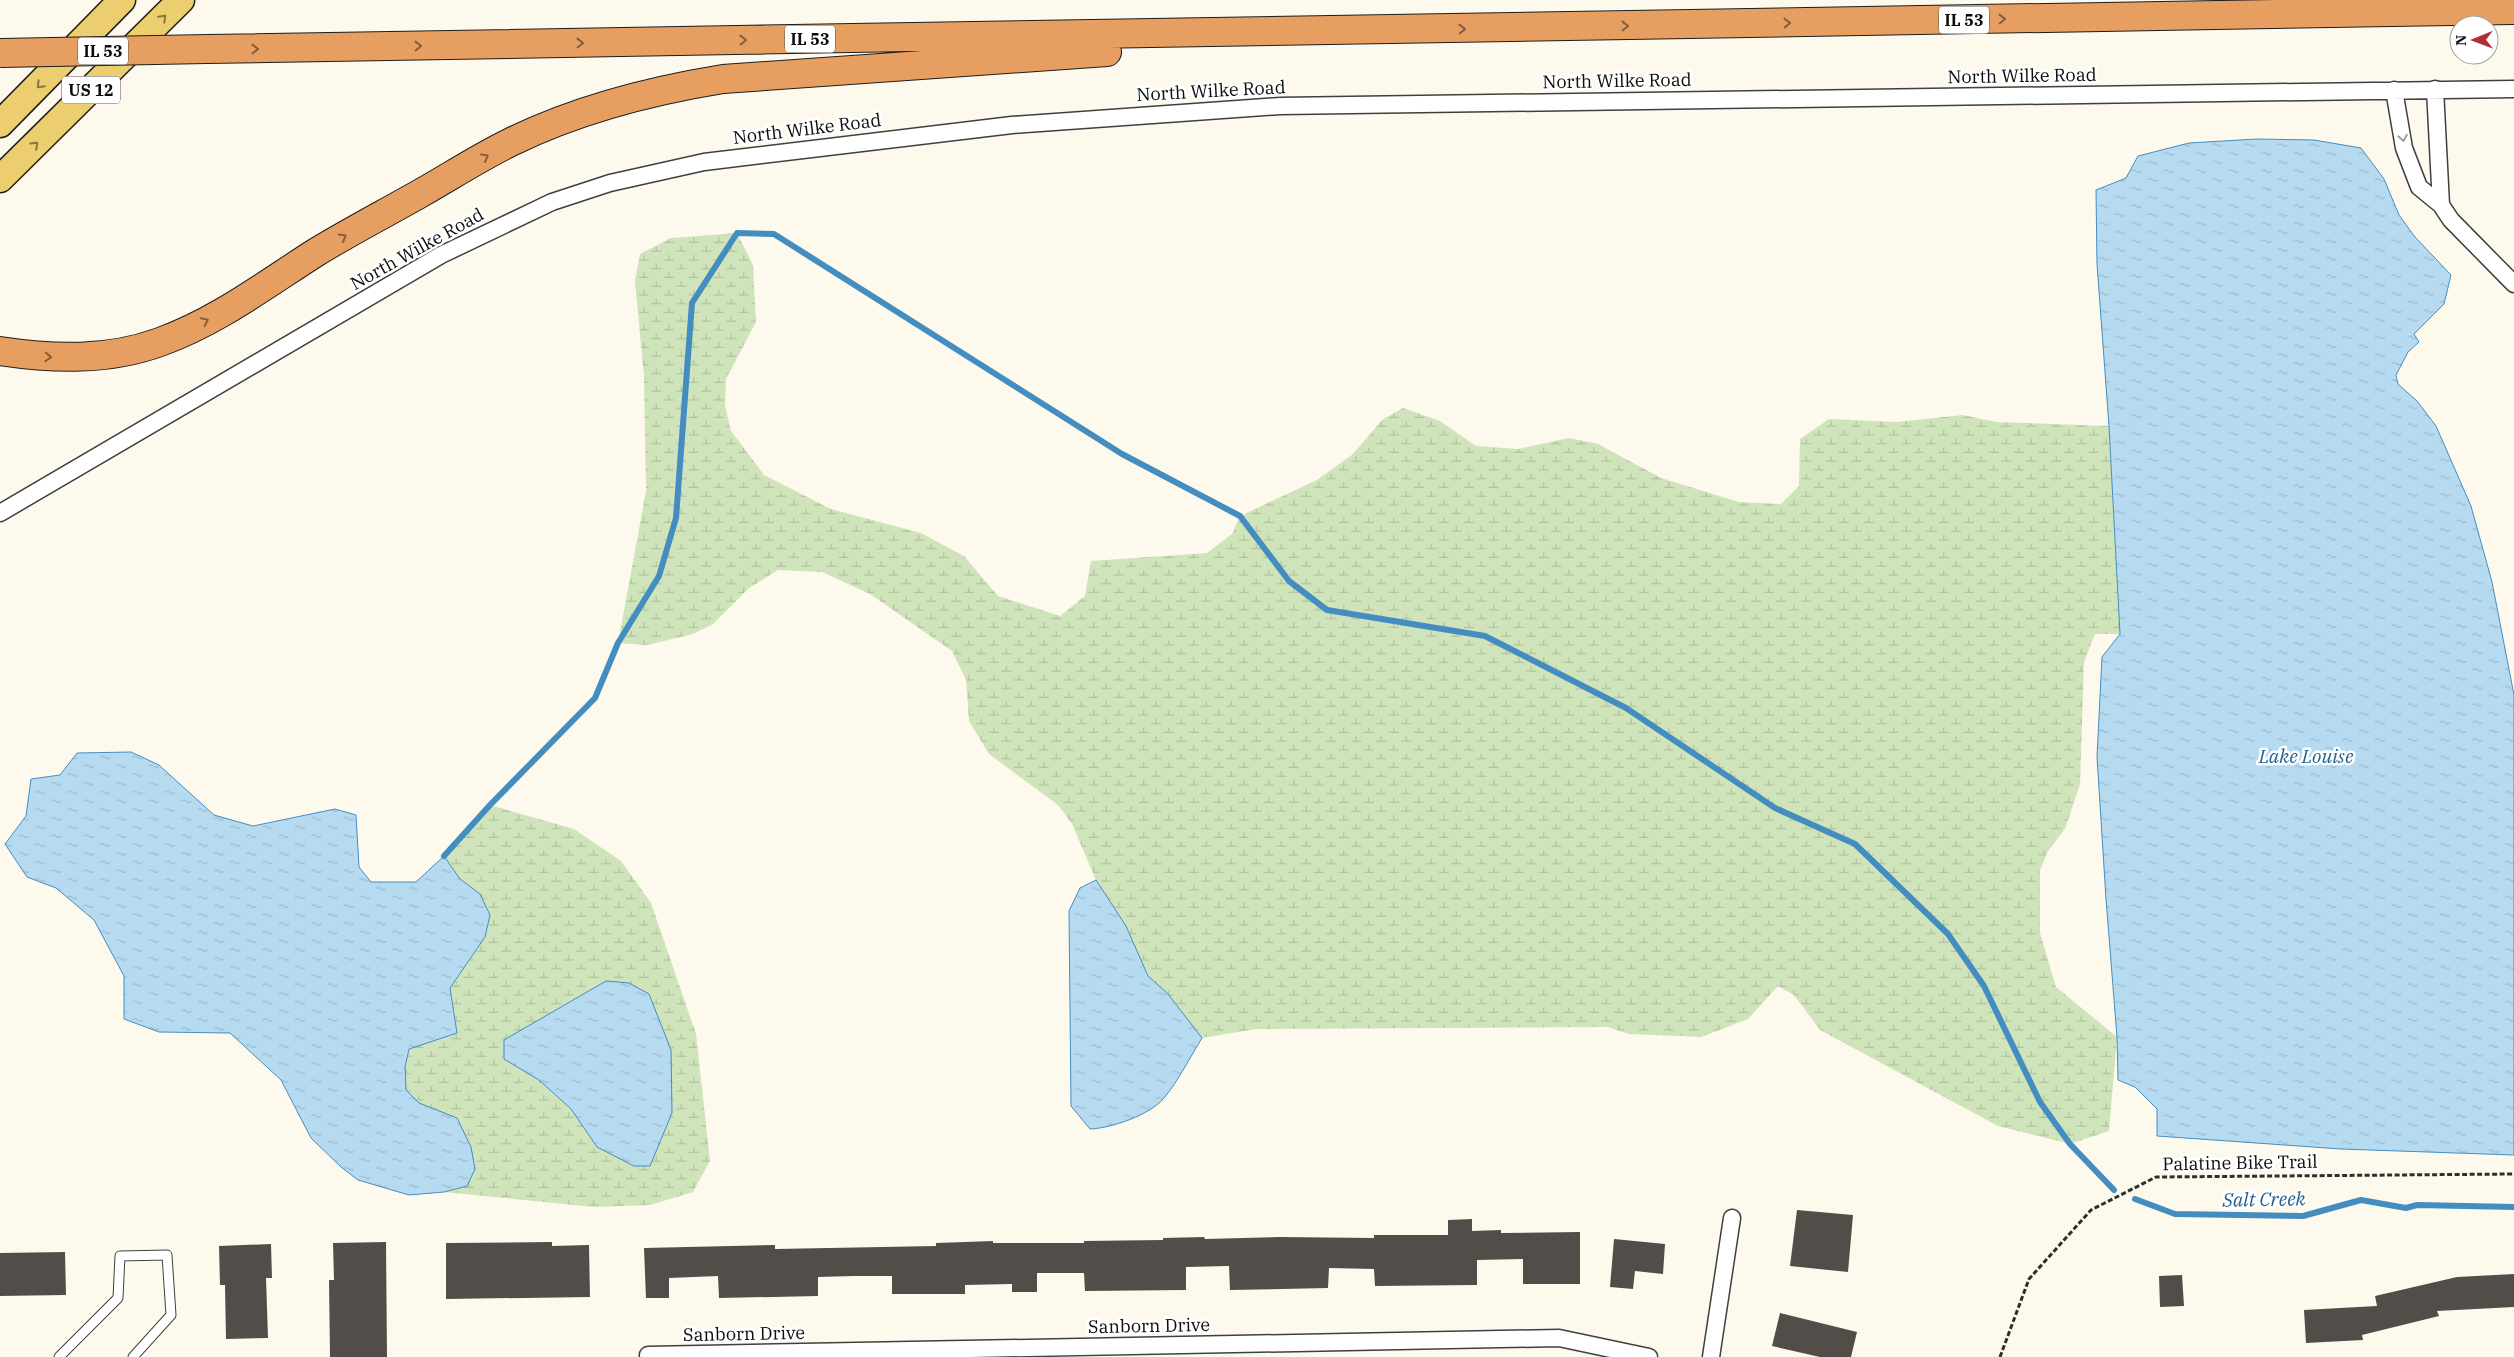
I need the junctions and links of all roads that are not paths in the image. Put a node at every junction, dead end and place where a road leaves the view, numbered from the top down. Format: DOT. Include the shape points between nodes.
graph roads {
  1 [pos="122,0"];
  2 [pos="181,0"];
  3 [pos="2514,10"];
  4 [pos="1414,29"];
  5 [pos="0,53"];
  6 [pos="2435,89"];
  7 [pos="2514,89"];
  8 [pos="2394,90"];
  9 [pos="0,124"];
  10 [pos="0,179"];
  11 [pos="2440,205"];
  12 [pos="2514,284"];
  13 [pos="0,351"];
  14 [pos="0,513"];
  15 [pos="1732,1218"];
  16 [pos="648,1355"];
  17 [pos="779,1355"];
  18 [pos="59,1357"];
  19 [pos="133,1357"];
  20 [pos="1649,1357"];
  21 [pos="1711,1357"];
  1 -- 9 [label="main road, US 12, one-way"];
  10 -- 2 [label="main road, US 12, one-way"];
  4 -- 3 [label="highway, IL 53, one-way"];
  5 -- 4 [label="highway, IL 53, one-way, bridge"];
  13 -- 4 [label="highway, one-way" via="44,358 81,358 160,342 216,316 324,248 510,142 572,115 668,88 723,79"];
  6 -- 7 [label="street, North Wilke Road"];
  6 -- 8 [label="street, North Wilke Road"];
  6 -- 11 [label="street"];
  8 -- 11 [label="street, one-way" via="2404,148 2419,187"];
  8 -- 14 [label="street, North Wilke Road" via="1280,106 1012,125 704,162 610,183 552,202 441,255"];
  11 -- 12 [label="street"];
  15 -- 21 [label="street"];
  16 -- 17 [label="street, Sanborn Drive"];
  17 -- 20 [label="street, Sanborn Drive" via="1559,1338"];
  18 -- 19 [label="lane" via="118,1298 120,1256 168,1255 171,1315"];
}
